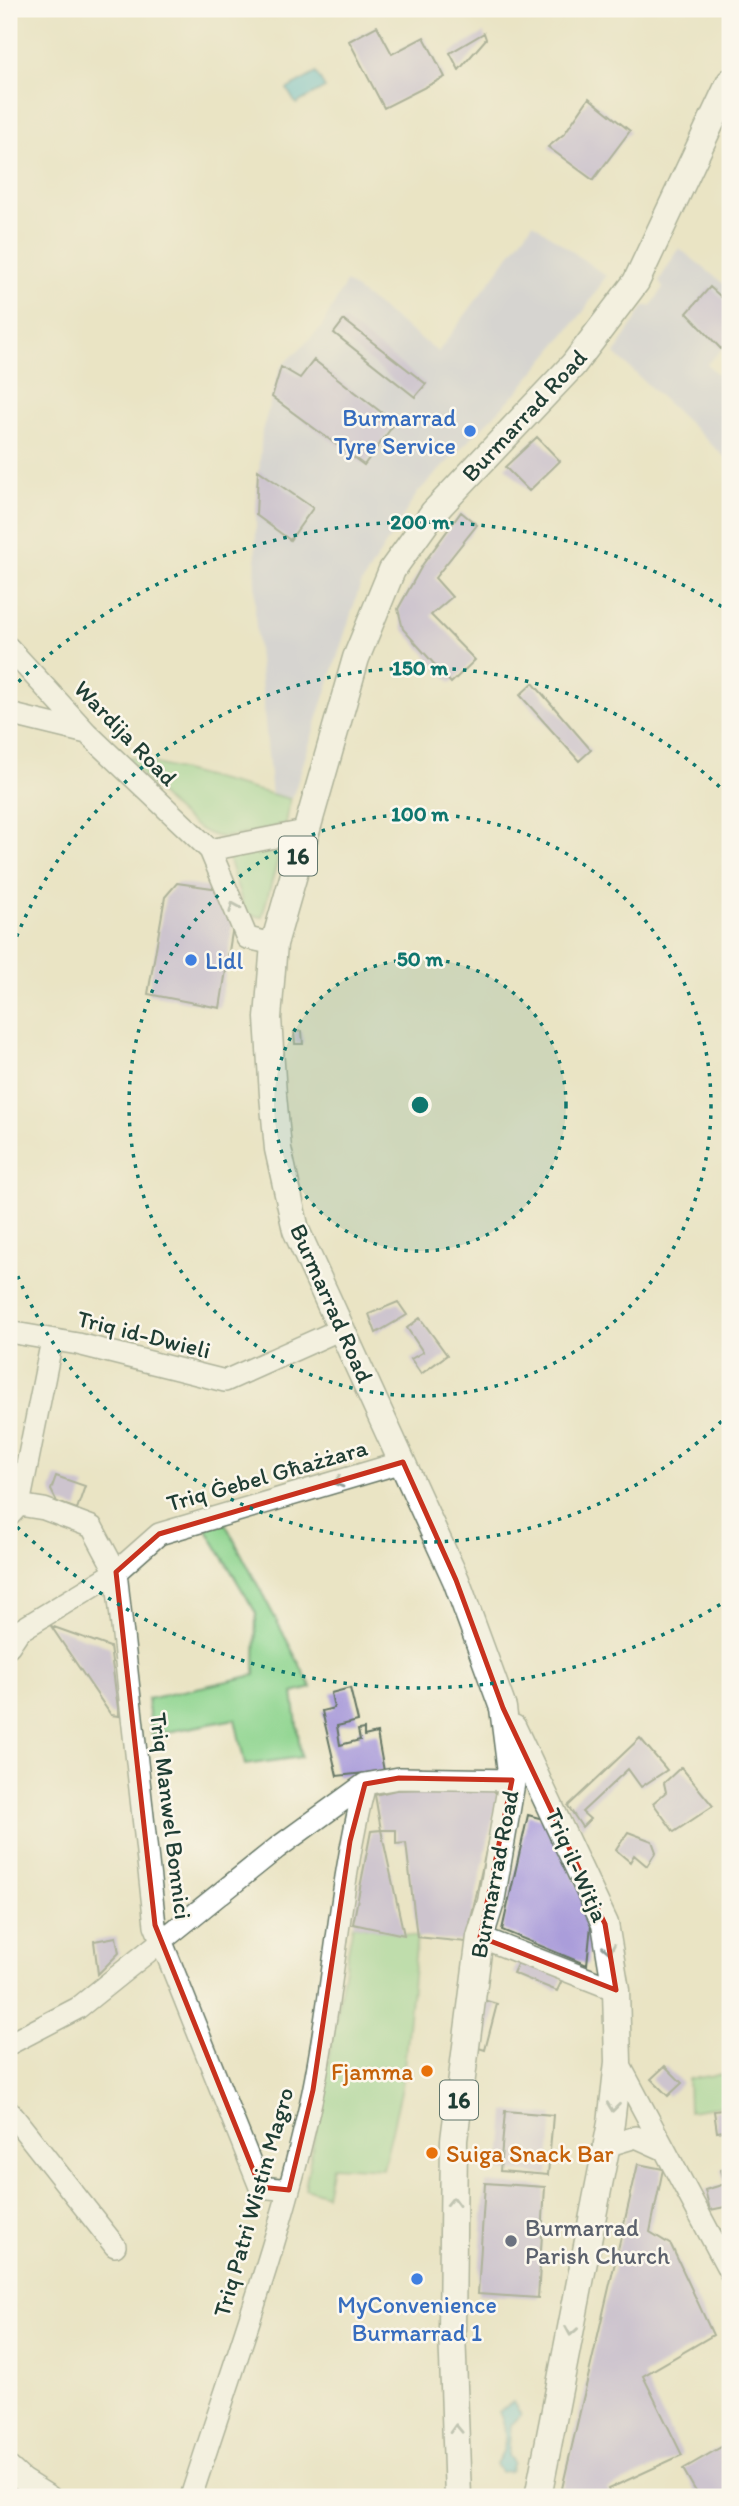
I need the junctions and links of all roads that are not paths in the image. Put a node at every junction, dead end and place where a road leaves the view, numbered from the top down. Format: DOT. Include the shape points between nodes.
graph roads {
  1 [pos="730,82"];
  2 [pos="9,648"];
  3 [pos="9,714"];
  4 [pos="87,733"];
  5 [pos="305,831"];
  6 [pos="210,850"];
  7 [pos="274,944"];
  8 [pos="341,1329"];
  9 [pos="9,1332"];
  10 [pos="52,1340"];
  11 [pos="403,1462"];
  12 [pos="14,1511"];
  13 [pos="116,1572"];
  14 [pos="9,1646"];
  15 [pos="503,1707"];
  16 [pos="512,1780"];
  17 [pos="365,1784"];
  18 [pos="320,1815"];
  19 [pos="353,1831"];
  20 [pos="480,1937"];
  21 [pos="163,1942"];
  22 [pos="616,1990"];
  23 [pos="9,2045"];
  24 [pos="618,2062"];
  25 [pos="9,2111"];
  26 [pos="606,2146"];
  27 [pos="665,2150"];
  28 [pos="289,2190"];
  29 [pos="115,2246"];
  30 [pos="730,2272"];
  31 [pos="9,2467"];
  32 [pos="50,2497"];
  33 [pos="191,2497"];
  34 [pos="458,2497"];
  35 [pos="538,2497"];
  1 -- 5 [label="main road, Burmarrad Road / 16" via="636,282 573,365 433,513 392,569 356,658"];
  2 -- 4 [label="street, Wardija Road"];
  3 -- 4 [label="street"];
  4 -- 6 [label="street, Wardija Road"];
  5 -- 6 [label="street"];
  5 -- 7 [label="main road, Burmarrad Road / 16"];
  7 -- 6 [label="street, Wardija Road, one-way" via="247,938"];
  7 -- 8 [label="main road, Burmarrad Road / 16" via="268,1018 278,1149 296,1230"];
  8 -- 10 [label="street, Triq id-Dwieli" via="225,1381"];
  8 -- 11 [label="main road, Burmarrad Road / 16"];
  9 -- 10 [label="street, Triq id-Dwieli"];
  10 -- 12 [label="street"];
  11 -- 13 [label="street, Triq Ġebel Għażżara, one-way" via="159,1534"];
  11 -- 15 [label="main road, Burmarrad Road / 16" via="456,1580"];
  12 -- 13 [label="street, Triq Manwel Bonnici" via="44,1509 92,1527"];
  13 -- 14 [label="street, Triq Ġebel Għażżara" via="19,1631"];
  13 -- 21 [label="street, Triq Manwel Bonnici" via="155,1925"];
  15 -- 16 [label="main road, Burmarrad Road / 16"];
  15 -- 22 [label="main road, Triq il-Witja / 16, one-way" via="605,1924"];
  16 -- 17 [label="street" via="399,1778"];
  16 -- 20 [label="main road, Burmarrad Road / 16" via="491,1902"];
  17 -- 18 [label="street"];
  17 -- 19 [label="street, Triq Patri Wistin Magro"];
  18 -- 19 [label="street" via="337,1831"];
  18 -- 21 [label="street"];
  19 -- 28 [label="street, Triq Patri Wistin Magro" via="313,2090"];
  20 -- 22 [label="street"];
  34 -- 20 [label="main road, Burmarrad Road / 16, one-way" via="452,2331 454,2140"];
  21 -- 23 [label="street" via="78,2008"];
  21 -- 28 [label="street, Triq Manwel Bonnici" via="260,2187"];
  22 -- 24 [label="main road, 16"];
  24 -- 26 [label="main road, 16, one-way"];
  24 -- 27 [label="street"];
  25 -- 29 [label="street"];
  26 -- 27 [label="street" via="636,2137"];
  26 -- 35 [label="main road, 16, one-way"];
  27 -- 30 [label="street"];
  28 -- 33 [label="street, Triq Patri Wistin Magro"];
  31 -- 32 [label="street"];
}
